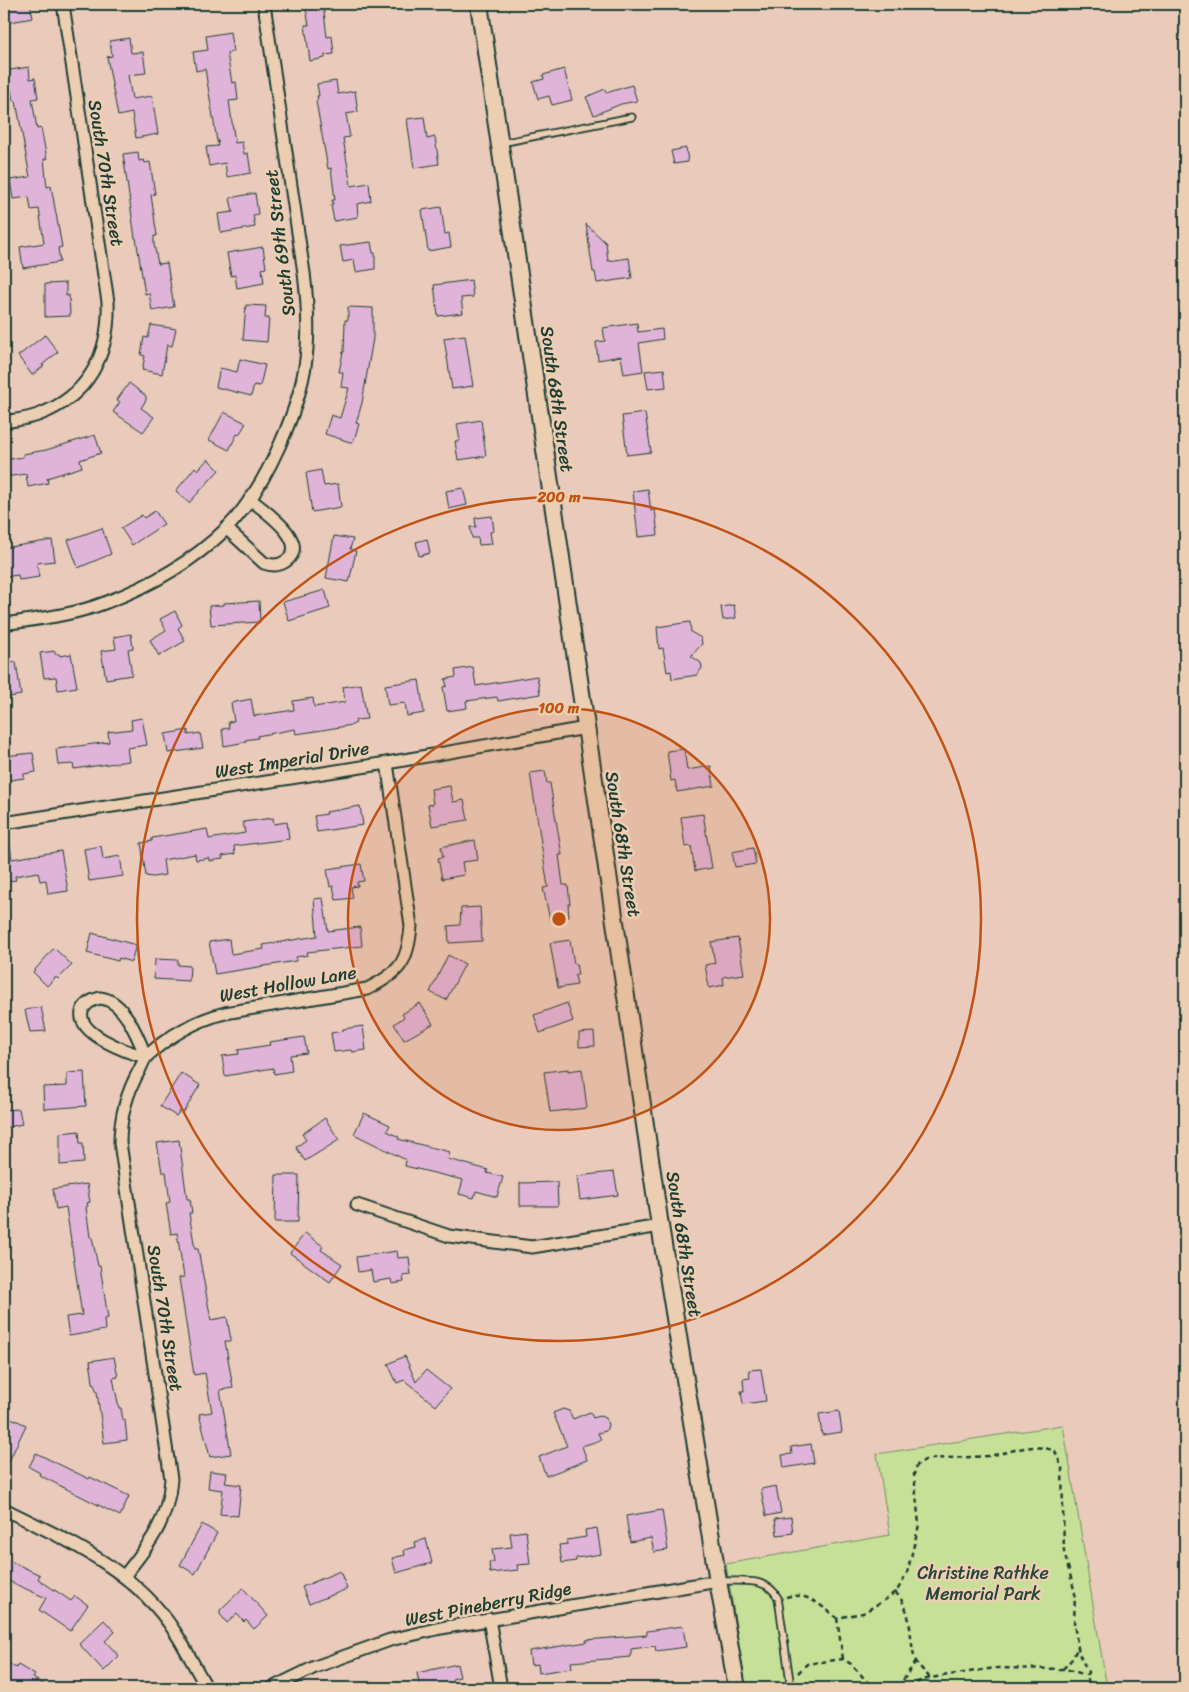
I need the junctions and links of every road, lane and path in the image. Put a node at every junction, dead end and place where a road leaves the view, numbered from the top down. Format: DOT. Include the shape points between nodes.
graph roads {
  1 [pos="63,4"];
  2 [pos="264,4"];
  3 [pos="479,4"];
  4 [pos="632,117"];
  5 [pos="499,143"];
  6 [pos="4,422"];
  7 [pos="250,499"];
  8 [pos="226,528"];
  9 [pos="4,624"];
  10 [pos="586,728"];
  11 [pos="387,763"];
  12 [pos="4,823"];
  13 [pos="146,1057"];
  14 [pos="357,1205"];
  15 [pos="660,1226"];
  16 [pos="4,1509"];
  17 [pos="124,1576"];
  18 [pos="718,1581"];
  19 [pos="895,1592"];
  20 [pos="778,1598"];
  21 [pos="837,1618"];
  22 [pos="489,1619"];
  23 [pos="1078,1648"];
  24 [pos="843,1659"];
  25 [pos="916,1661"];
  26 [pos="1063,1669"];
  27 [pos="1087,1676"];
  28 [pos="930,1678"];
  29 [pos="790,1681"];
  30 [pos="207,1688"];
  31 [pos="272,1688"];
  32 [pos="501,1688"];
  33 [pos="738,1688"];
  34 [pos="791,1688"];
  35 [pos="873,1688"];
  36 [pos="898,1688"];
  37 [pos="1091,1688"];
  1 -- 6 [label="street, South 70th Street" via="109,319 100,358 70,397 37,415"];
  2 -- 7 [label="street, South 69th Street" via="304,273 307,349 301,387 290,424"];
  3 -- 5 [label="street, South 68th Street"];
  4 -- 5 [label="lane"];
  5 -- 10 [label="street, South 68th Street"];
  7 -- 8 [label="street, South 69th Street"];
  7 -- 8 [label="street" via="291,536 294,551 290,558 270,566"];
  8 -- 9 [label="street, South 69th Street" via="189,559 138,589 106,603"];
  10 -- 11 [label="street, West Imperial Drive"];
  10 -- 15 [label="street, South 68th Street"];
  11 -- 12 [label="street, West Imperial Drive"];
  11 -- 13 [label="street, West Hollow Lane" via="411,926 410,944 393,974 367,989 210,1016 194,1023"];
  13 -- 13 [label="street" via="136,1030 114,1004 100,998 87,1004 82,1011 87,1029 129,1053"];
  13 -- 17 [label="street, South 70th Street" via="125,1104 120,1143 171,1479 165,1514 155,1534"];
  14 -- 15 [label="street" via="449,1236 532,1247"];
  15 -- 18 [label="street, South 68th Street"];
  16 -- 17 [label="street" via="85,1550"];
  17 -- 30 [label="street" via="174,1631"];
  18 -- 20 [label="lane" via="762,1582 774,1590"];
  18 -- 22 [label="street, West Pineberry Ridge"];
  18 -- 33 [label="street, South 68th Street"];
  19 -- 21 [label="path" via="862,1613"];
  19 -- 23 [label="path" via="907,1573 918,1525 914,1482 917,1465 925,1460 988,1456 1042,1446 1055,1452 1062,1468 1064,1552 1075,1593 1074,1624"];
  19 -- 25 [label="path" via="903,1600 909,1618"];
  20 -- 21 [label="path" via="794,1594 808,1597"];
  20 -- 29 [label="lane"];
  21 -- 24 [label="path"];
  22 -- 31 [label="street, West Pineberry Ridge" via="390,1640 315,1667"];
  22 -- 32 [label="street"];
  23 -- 26 [label="path"];
  23 -- 27 [label="path"];
  24 -- 29 [label="path" via="807,1664"];
  24 -- 35 [label="path"];
  25 -- 28 [label="path"];
  25 -- 36 [label="path"];
  26 -- 27 [label="path"];
  26 -- 28 [label="path" via="995,1668"];
  27 -- 37 [label="path"];
  28 -- 36 [label="path"];
  29 -- 34 [label="lane"];
}
